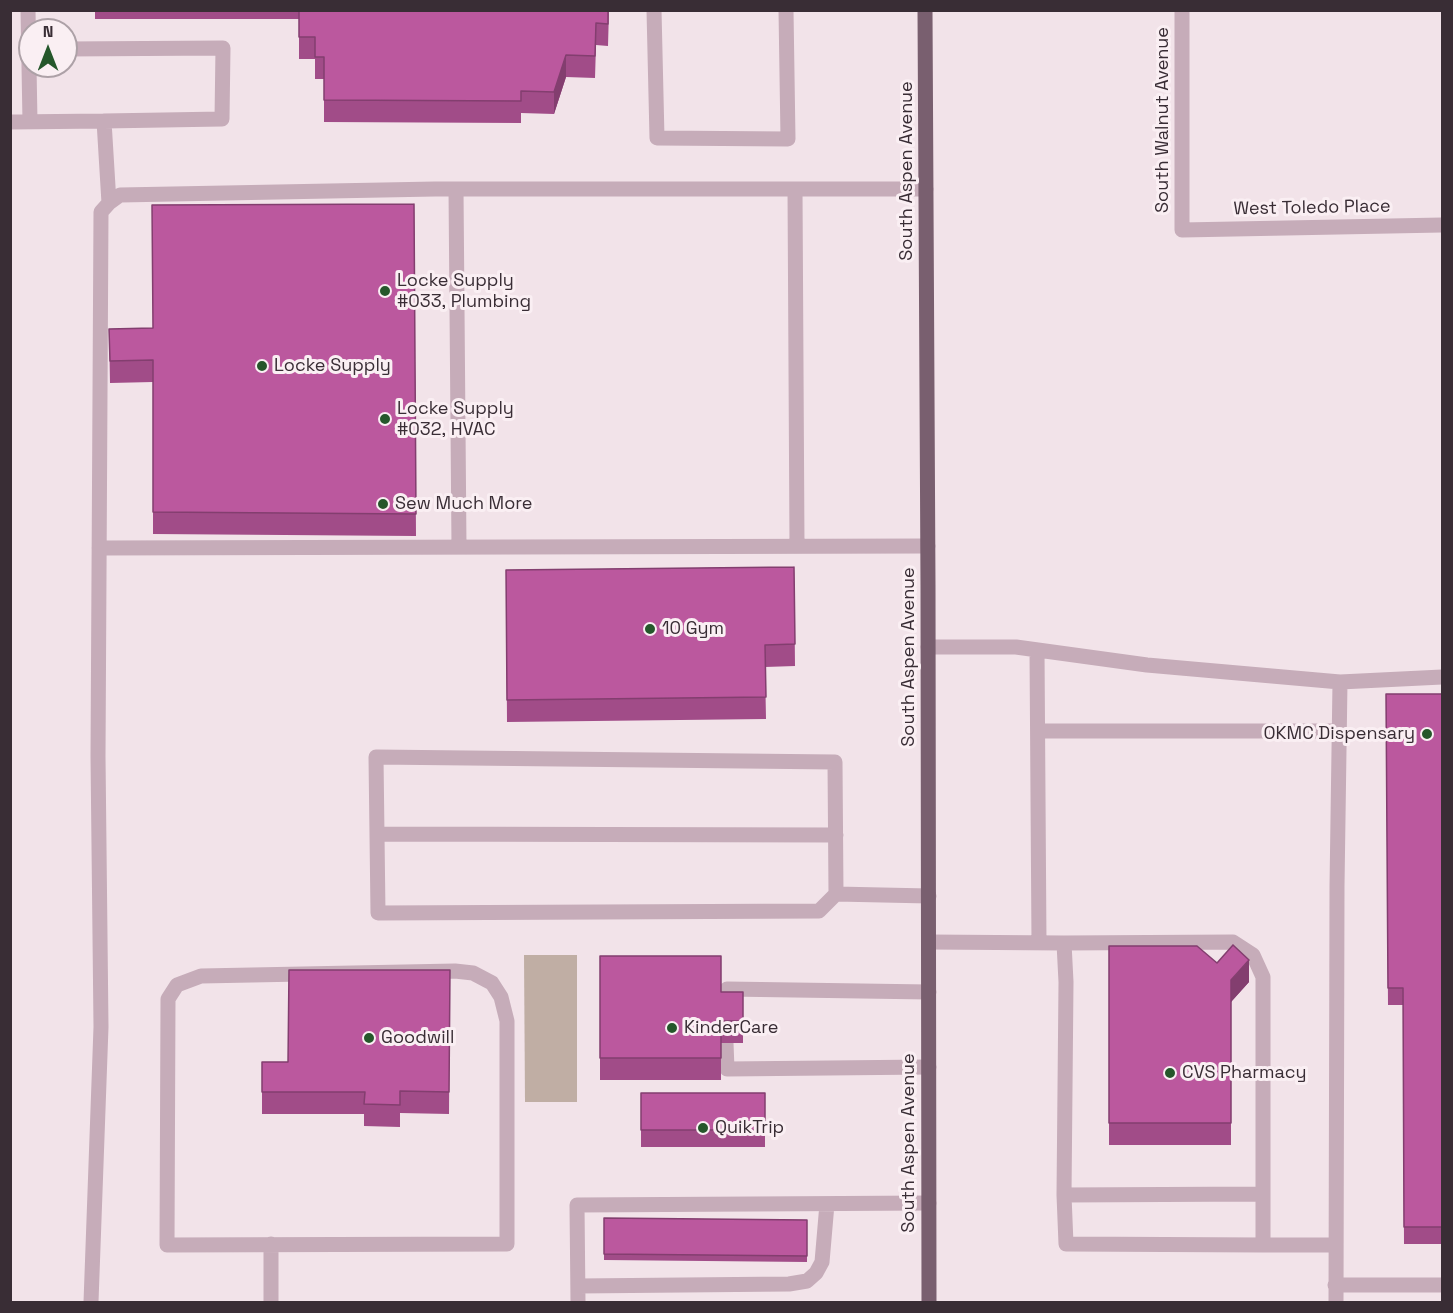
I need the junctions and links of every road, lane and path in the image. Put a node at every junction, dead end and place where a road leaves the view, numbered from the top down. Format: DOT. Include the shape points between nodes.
graph roads {
  1 [pos="654,10"];
  2 [pos="786,10"];
  3 [pos="925,10"];
  4 [pos="1182,10"];
  5 [pos="78,50"];
  6 [pos="29,78"];
  7 [pos="104,121"];
  8 [pos="10,122"];
  9 [pos="30,122"];
  10 [pos="456,189"];
  11 [pos="795,189"];
  12 [pos="926,189"];
  13 [pos="109,203"];
  14 [pos="1443,225"];
  15 [pos="1182,230"];
  16 [pos="797,546"];
  17 [pos="928,546"];
  18 [pos="459,547"];
  19 [pos="99,548"];
  20 [pos="928,647"];
  21 [pos="1038,650"];
  22 [pos="1443,677"];
  23 [pos="1340,682"];
  24 [pos="1038,731"];
  25 [pos="1338,731"];
  26 [pos="377,834"];
  27 [pos="836,835"];
  28 [pos="836,894"];
  29 [pos="929,896"];
  30 [pos="929,942"];
  31 [pos="1039,943"];
  32 [pos="1064,943"];
  33 [pos="929,992"];
  34 [pos="726,1014"];
  35 [pos="726,1043"];
  36 [pos="929,1067"];
  37 [pos="1263,1194"];
  38 [pos="1064,1195"];
  39 [pos="929,1203"];
  40 [pos="827,1204"];
  41 [pos="271,1244"];
  42 [pos="1263,1245"];
  43 [pos="1335,1245"];
  44 [pos="1335,1285"];
  45 [pos="1443,1285"];
  46 [pos="578,1286"];
  47 [pos="91,1302"];
  48 [pos="271,1302"];
  49 [pos="578,1302"];
  50 [pos="929,1302"];
  51 [pos="1336,1302"];
  1 -- 2 [label="street" via="657,138 788,139"];
  3 -- 12 [label="main road, South Aspen Avenue"];
  4 -- 15 [label="street, South Walnut Avenue"];
  5 -- 7 [label="street" via="223,48 222,118"];
  6 -- 9 [label="street"];
  7 -- 9 [label="street"];
  7 -- 13 [label="street"];
  8 -- 9 [label="street"];
  10 -- 11 [label="street"];
  10 -- 13 [label="street" via="120,195"];
  10 -- 18 [label="street"];
  11 -- 12 [label="street"];
  11 -- 16 [label="street"];
  12 -- 17 [label="main road, South Aspen Avenue"];
  13 -- 19 [label="street" via="100,212"];
  14 -- 15 [label="street, West Toledo Place"];
  16 -- 17 [label="street"];
  16 -- 18 [label="street"];
  17 -- 20 [label="main road, South Aspen Avenue"];
  18 -- 19 [label="street"];
  19 -- 47 [label="street" via="100,1027"];
  20 -- 21 [label="street"];
  20 -- 29 [label="main road, South Aspen Avenue"];
  21 -- 23 [label="street"];
  21 -- 24 [label="street"];
  22 -- 23 [label="street"];
  23 -- 25 [label="street"];
  24 -- 25 [label="street"];
  24 -- 31 [label="street"];
  25 -- 43 [label="street"];
  26 -- 27 [label="street"];
  26 -- 27 [label="street" via="376,757 836,762"];
  26 -- 28 [label="street" via="378,913 819,911"];
  27 -- 28 [label="street"];
  28 -- 29 [label="street"];
  29 -- 30 [label="main road, South Aspen Avenue"];
  30 -- 31 [label="street"];
  30 -- 33 [label="main road, South Aspen Avenue"];
  31 -- 32 [label="street"];
  32 -- 37 [label="street" via="1233,942 1253,955 1263,978"];
  32 -- 38 [label="street"];
  33 -- 34 [label="street" via="727,989"];
  33 -- 36 [label="main road, South Aspen Avenue"];
  35 -- 36 [label="street" via="727,1069"];
  36 -- 39 [label="main road, South Aspen Avenue"];
  37 -- 38 [label="street"];
  37 -- 42 [label="street"];
  38 -- 42 [label="street" via="1066,1244"];
  39 -- 40 [label="street"];
  39 -- 50 [label="main road, South Aspen Avenue"];
  40 -- 46 [label="street" via="822,1262 807,1281"];
  40 -- 46 [label="street" via="577,1205"];
  41 -- 41 [label="street" via="167,1245 168,999 177,985 201,976 455,971 492,983 501,997 507,1022 507,1244"];
  41 -- 48 [label="street"];
  42 -- 43 [label="street"];
  43 -- 44 [label="street"];
  44 -- 45 [label="street"];
  44 -- 51 [label="street"];
  46 -- 49 [label="street"];
}
